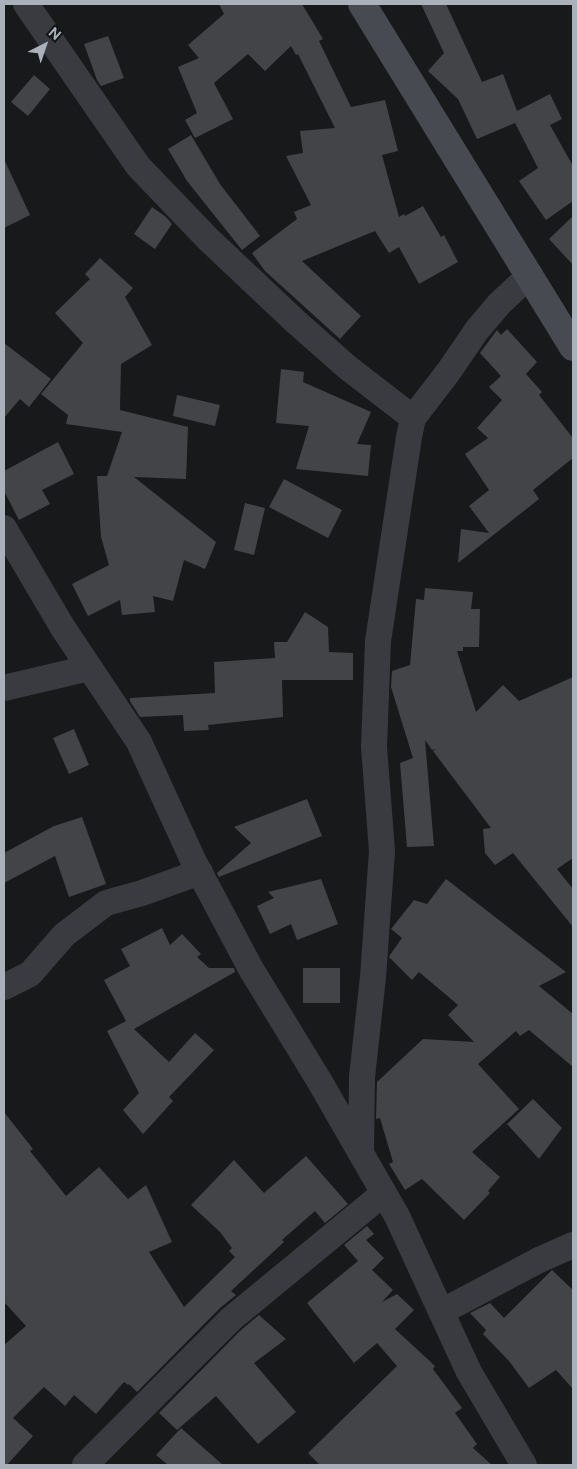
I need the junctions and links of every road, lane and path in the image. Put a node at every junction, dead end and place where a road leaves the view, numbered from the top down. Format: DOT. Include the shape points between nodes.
graph roads {
  1 [pos="26,4"];
  2 [pos="362,4"];
  3 [pos="530,275"];
  4 [pos="573,347"];
  5 [pos="413,418"];
  6 [pos="4,528"];
  7 [pos="89,668"];
  8 [pos="4,688"];
  9 [pos="200,872"];
  10 [pos="4,987"];
  11 [pos="360,1153"];
  12 [pos="384,1194"];
  13 [pos="573,1245"];
  14 [pos="441,1312"];
  15 [pos="85,1465"];
  16 [pos="524,1465"];
  1 -- 5 [label="street" via="138,166 208,240 296,322"];
  2 -- 3 [label="street"];
  3 -- 4 [label="street"];
  3 -- 5 [label="street" via="477,330"];
  5 -- 11 [label="street" via="378,641 374,747 382,851 362,1077"];
  6 -- 7 [label="street"];
  7 -- 8 [label="street"];
  7 -- 9 [label="street" via="139,742"];
  9 -- 10 [label="street" via="106,903 64,935 30,974"];
  9 -- 11 [label="street" via="251,969"];
  11 -- 12 [label="street"];
  12 -- 14 [label="street"];
  12 -- 15 [label="street" via="231,1319"];
  13 -- 14 [label="street"];
  14 -- 16 [label="street" via="469,1372"];
}
